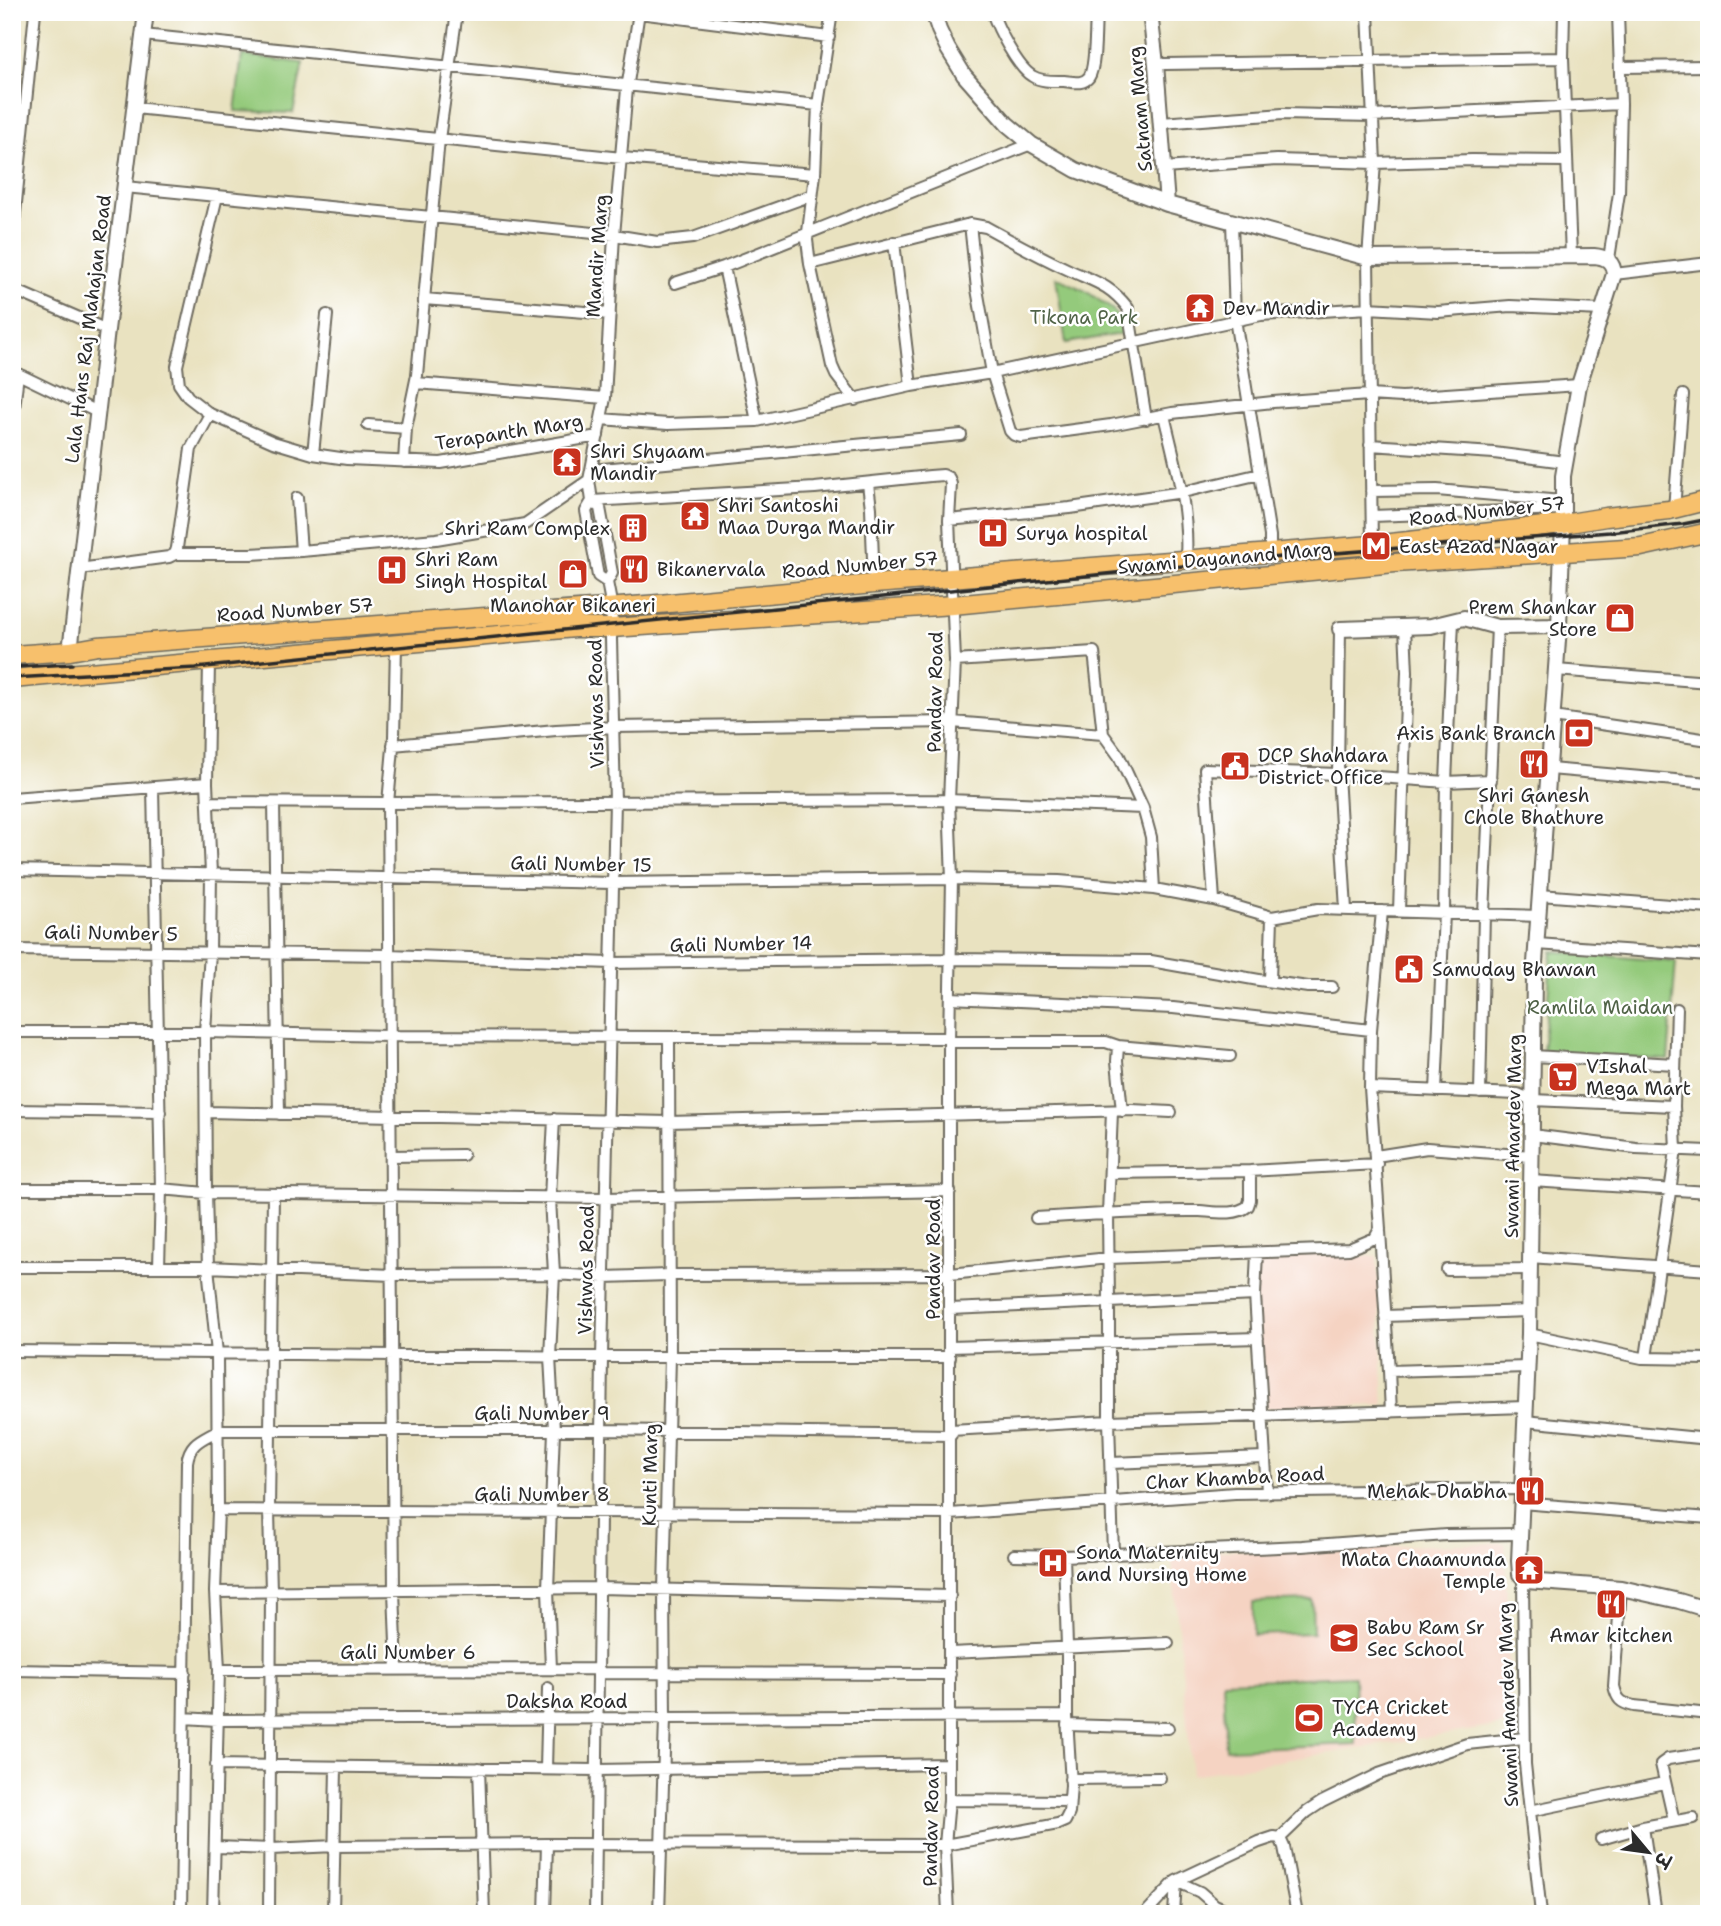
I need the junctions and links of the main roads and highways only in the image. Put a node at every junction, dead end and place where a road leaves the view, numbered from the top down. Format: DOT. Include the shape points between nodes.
graph roads {
  1 [pos="1709,500"];
  2 [pos="1709,533"];
  3 [pos="12,655"];
  4 [pos="12,679"];
  1 -- 3 [label="main road, Road Number 57" via="1674,509 1563,511 1372,545"];
  2 -- 4 [label="main road, Swami Dayanand Marg" via="1641,547 1395,563 953,611 575,628"];
}
